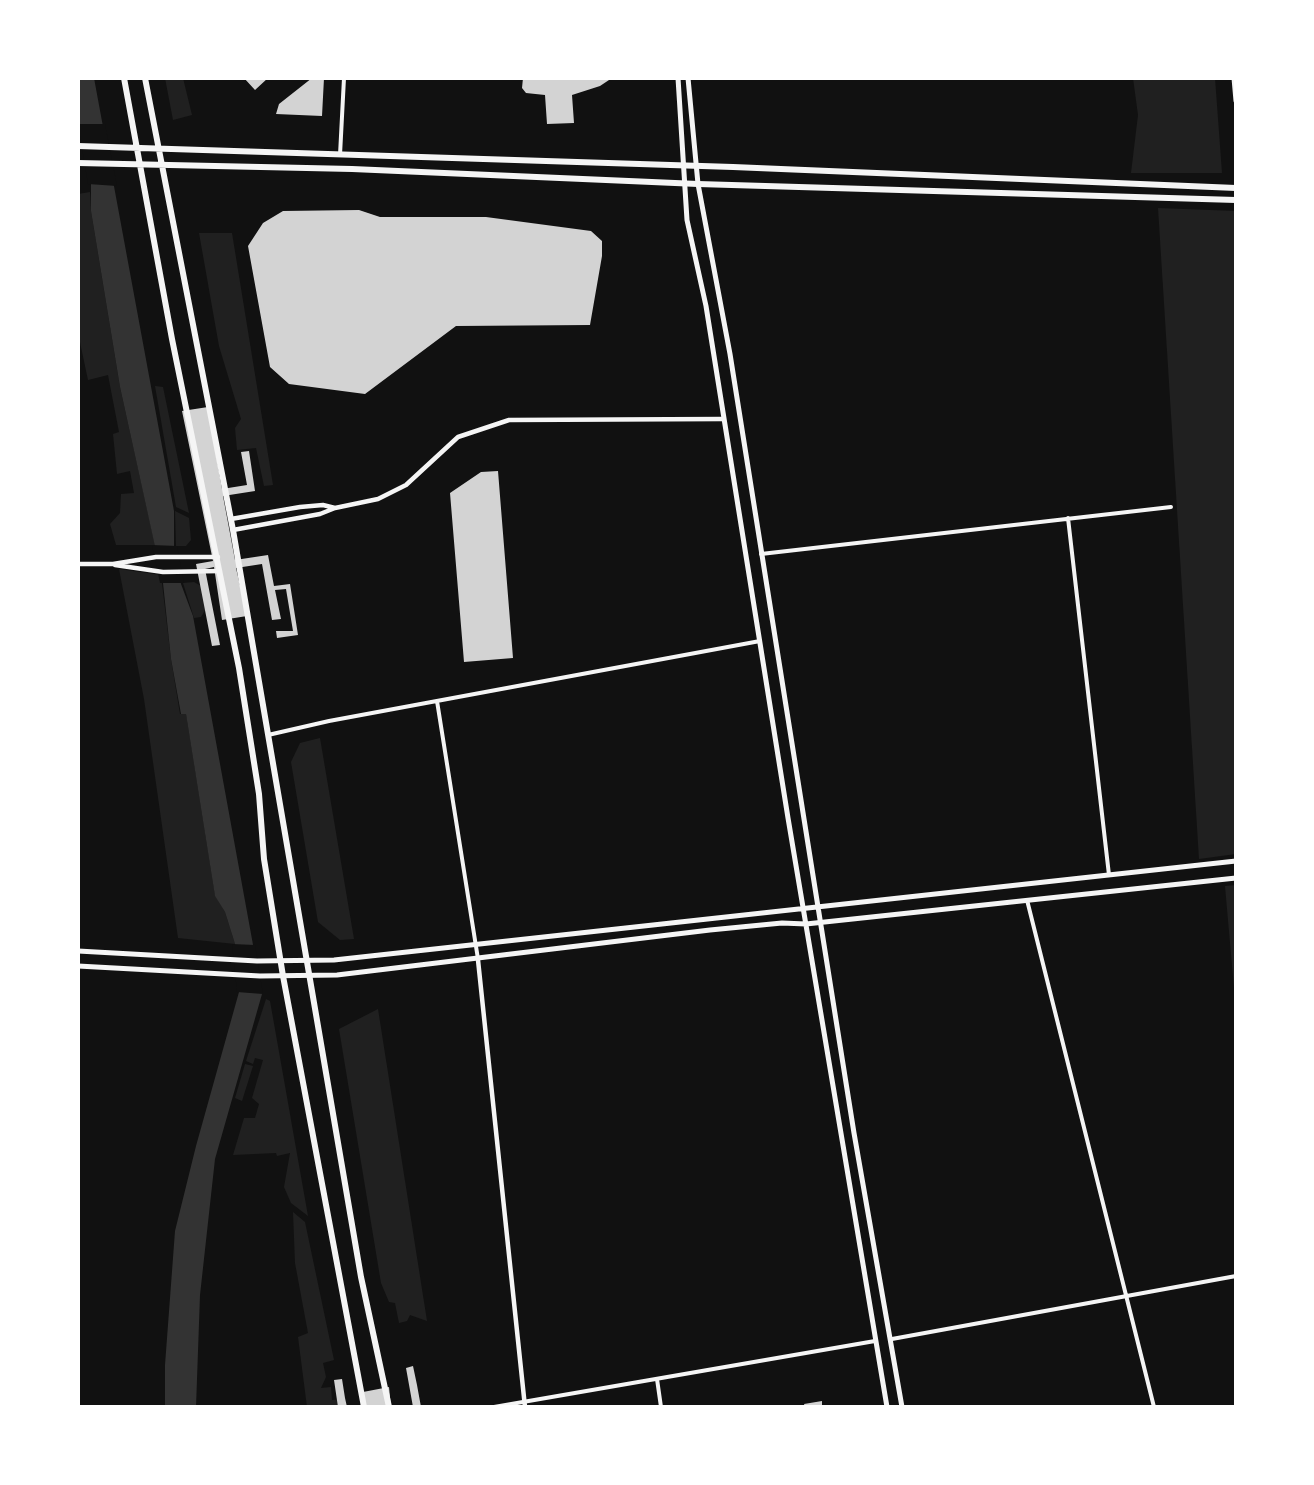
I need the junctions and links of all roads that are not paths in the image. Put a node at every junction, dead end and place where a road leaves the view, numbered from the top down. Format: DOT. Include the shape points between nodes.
graph roads {
  1 [pos="124,78"];
  2 [pos="145,78"];
  3 [pos="344,78"];
  4 [pos="678,78"];
  5 [pos="688,78"];
  6 [pos="1234,78"];
  7 [pos="1236,101"];
  8 [pos="78,146"];
  9 [pos="137,147"];
  10 [pos="159,149"];
  11 [pos="340,156"];
  12 [pos="78,163"];
  13 [pos="139,165"];
  14 [pos="682,165"];
  15 [pos="162,166"];
  16 [pos="696,166"];
  17 [pos="684,183"];
  18 [pos="698,184"];
  19 [pos="1236,188"];
  20 [pos="1236,200"];
  21 [pos="723,419"];
  22 [pos="1171,507"];
  23 [pos="334,508"];
  24 [pos="1068,518"];
  25 [pos="231,519"];
  26 [pos="233,530"];
  27 [pos="761,554"];
  28 [pos="218,557"];
  29 [pos="78,564"];
  30 [pos="113,564"];
  31 [pos="220,571"];
  32 [pos="760,641"];
  33 [pos="437,701"];
  34 [pos="268,735"];
  35 [pos="1236,861"];
  36 [pos="1110,876"];
  37 [pos="1236,878"];
  38 [pos="1027,900"];
  39 [pos="818,908"];
  40 [pos="803,909"];
  41 [pos="820,923"];
  42 [pos="806,924"];
  43 [pos="476,943"];
  44 [pos="78,951"];
  45 [pos="307,960"];
  46 [pos="478,960"];
  47 [pos="280,961"];
  48 [pos="78,966"];
  49 [pos="283,976"];
  50 [pos="310,976"];
  51 [pos="1236,1276"];
  52 [pos="1125,1298"];
  53 [pos="892,1339"];
  54 [pos="875,1341"];
  55 [pos="657,1379"];
  56 [pos="525,1404"];
  57 [pos="364,1407"];
  58 [pos="388,1407"];
  59 [pos="494,1407"];
  60 [pos="662,1407"];
  61 [pos="887,1407"];
  62 [pos="902,1407"];
  63 [pos="1154,1407"];
  1 -- 9 [label="main road"];
  2 -- 10 [label="main road"];
  3 -- 11 [label="street"];
  4 -- 14 [label="main road"];
  5 -- 16 [label="main road"];
  6 -- 7 [label="main road"];
  8 -- 9 [label="main road"];
  9 -- 10 [label="main road"];
  9 -- 13 [label="main road"];
  10 -- 11 [label="main road"];
  10 -- 15 [label="main road"];
  11 -- 14 [label="main road"];
  12 -- 13 [label="main road"];
  13 -- 15 [label="main road"];
  13 -- 28 [label="main road"];
  14 -- 16 [label="main road"];
  14 -- 17 [label="main road"];
  15 -- 17 [label="main road" via="351,169"];
  15 -- 25 [label="main road"];
  16 -- 18 [label="main road"];
  16 -- 19 [label="main road"];
  17 -- 18 [label="main road"];
  17 -- 21 [label="main road" via="687,220 706,306"];
  18 -- 20 [label="main road"];
  18 -- 27 [label="main road" via="730,354"];
  21 -- 23 [label="street" via="509,420 458,437 406,485 378,499"];
  21 -- 32 [label="main road"];
  22 -- 24 [label="street"];
  23 -- 25 [label="street" via="300,507"];
  23 -- 26 [label="street"];
  24 -- 27 [label="street"];
  24 -- 36 [label="street"];
  25 -- 26 [label="main road"];
  26 -- 34 [label="main road"];
  27 -- 39 [label="main road"];
  28 -- 30 [label="street" via="147,558"];
  28 -- 31 [label="main road"];
  29 -- 30 [label="street"];
  30 -- 31 [label="street" via="139,570"];
  31 -- 47 [label="main road" via="259,794 264,859"];
  32 -- 33 [label="street"];
  32 -- 40 [label="main road"];
  33 -- 34 [label="street"];
  33 -- 43 [label="street"];
  34 -- 45 [label="main road"];
  35 -- 36 [label="main road"];
  36 -- 39 [label="main road"];
  37 -- 38 [label="main road"];
  38 -- 41 [label="main road"];
  38 -- 52 [label="street"];
  39 -- 40 [label="main road"];
  39 -- 41 [label="main road"];
  40 -- 42 [label="main road"];
  40 -- 43 [label="main road"];
  41 -- 42 [label="main road"];
  41 -- 53 [label="main road"];
  42 -- 46 [label="main road" via="710,930"];
  42 -- 54 [label="main road"];
  43 -- 45 [label="main road"];
  43 -- 46 [label="street"];
  44 -- 47 [label="main road"];
  45 -- 47 [label="main road"];
  45 -- 50 [label="main road"];
  46 -- 50 [label="main road"];
  46 -- 56 [label="street"];
  47 -- 49 [label="main road"];
  48 -- 49 [label="main road"];
  49 -- 50 [label="main road"];
  49 -- 57 [label="main road"];
  50 -- 58 [label="main road" via="361,1277"];
  51 -- 52 [label="street"];
  52 -- 53 [label="street"];
  52 -- 63 [label="street"];
  53 -- 62 [label="main road"];
  54 -- 55 [label="street"];
  54 -- 61 [label="main road"];
  55 -- 56 [label="street"];
  55 -- 60 [label="street"];
  56 -- 59 [label="street"];
}
